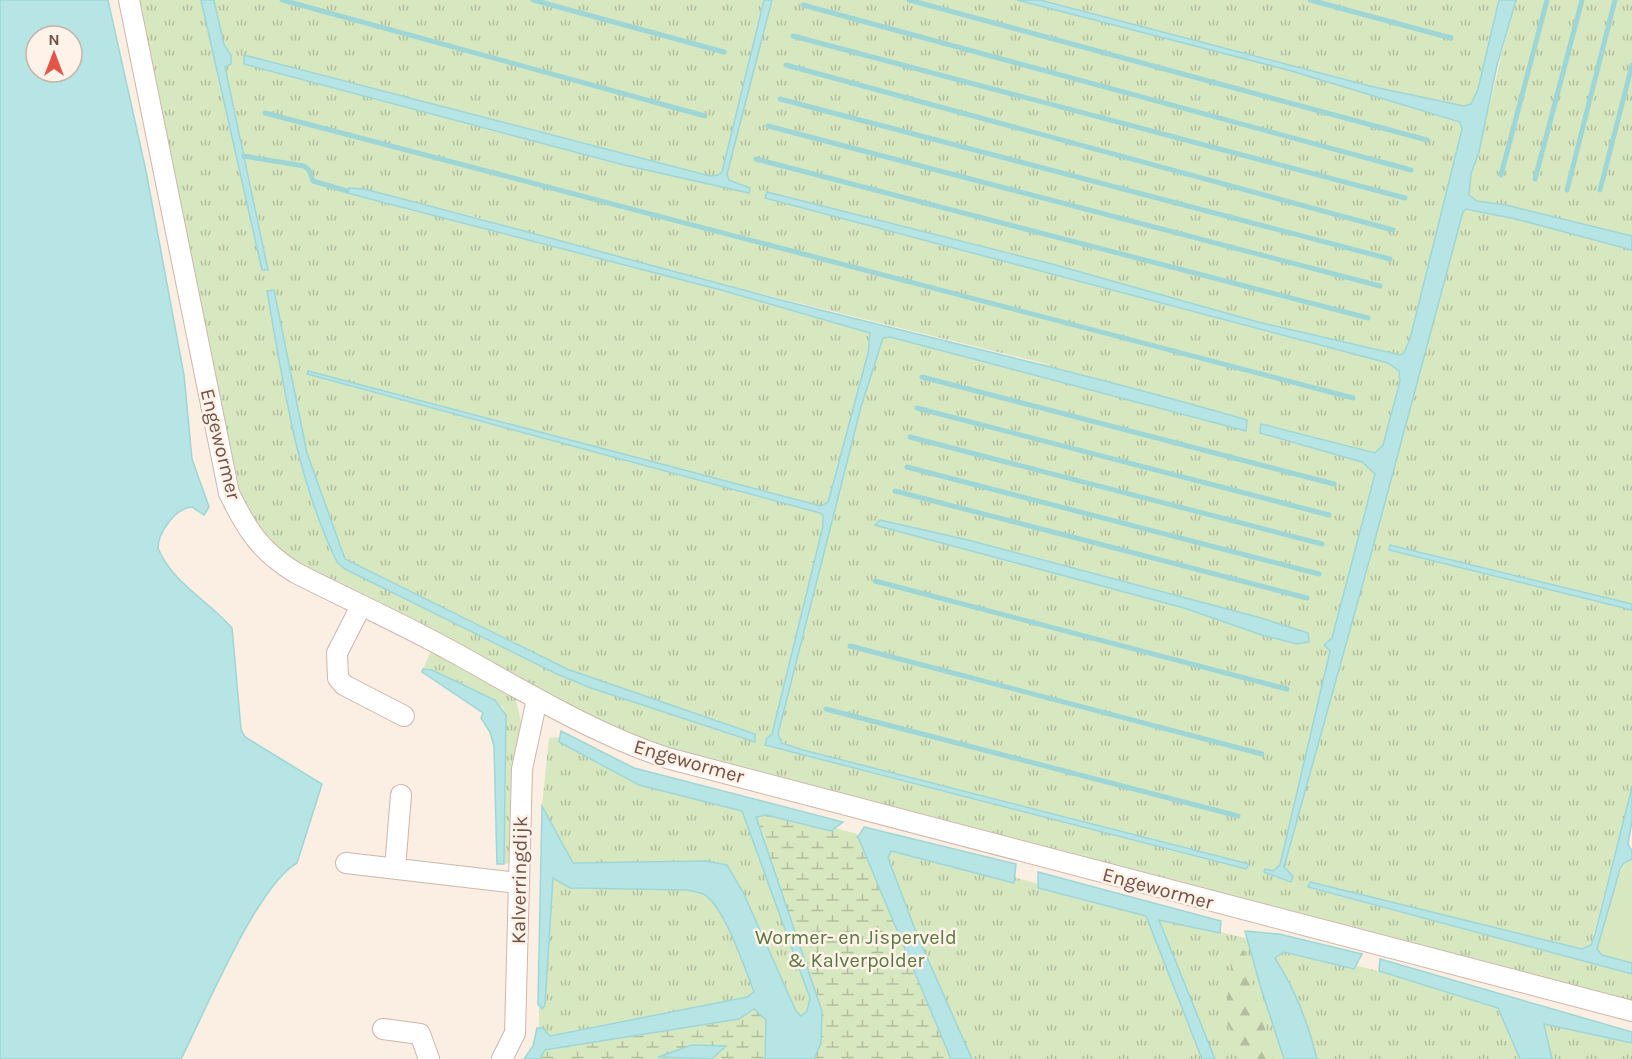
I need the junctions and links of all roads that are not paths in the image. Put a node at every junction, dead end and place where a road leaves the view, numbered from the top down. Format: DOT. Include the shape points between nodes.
graph roads {
  1 [pos="129,0"];
  2 [pos="361,606"];
  3 [pos="537,699"];
  4 [pos="404,716"];
  5 [pos="402,795"];
  6 [pos="346,863"];
  7 [pos="395,868"];
  8 [pos="518,883"];
  9 [pos="1632,1011"];
  10 [pos="382,1029"];
  11 [pos="429,1059"];
  12 [pos="502,1059"];
  1 -- 2 [label="street, Engewormer" via="229,493 253,538 273,559"];
  2 -- 3 [label="street, Engewormer"];
  2 -- 4 [label="street" via="337,652 338,678 344,685"];
  3 -- 8 [label="street, Kalverringdijk" via="522,769"];
  3 -- 9 [label="street, Engewormer" via="634,747 668,758"];
  5 -- 7 [label="street"];
  6 -- 7 [label="street"];
  7 -- 8 [label="street"];
  8 -- 12 [label="street, Kalverringdijk" via="516,1033"];
  10 -- 11 [label="street" via="420,1034"];
}
